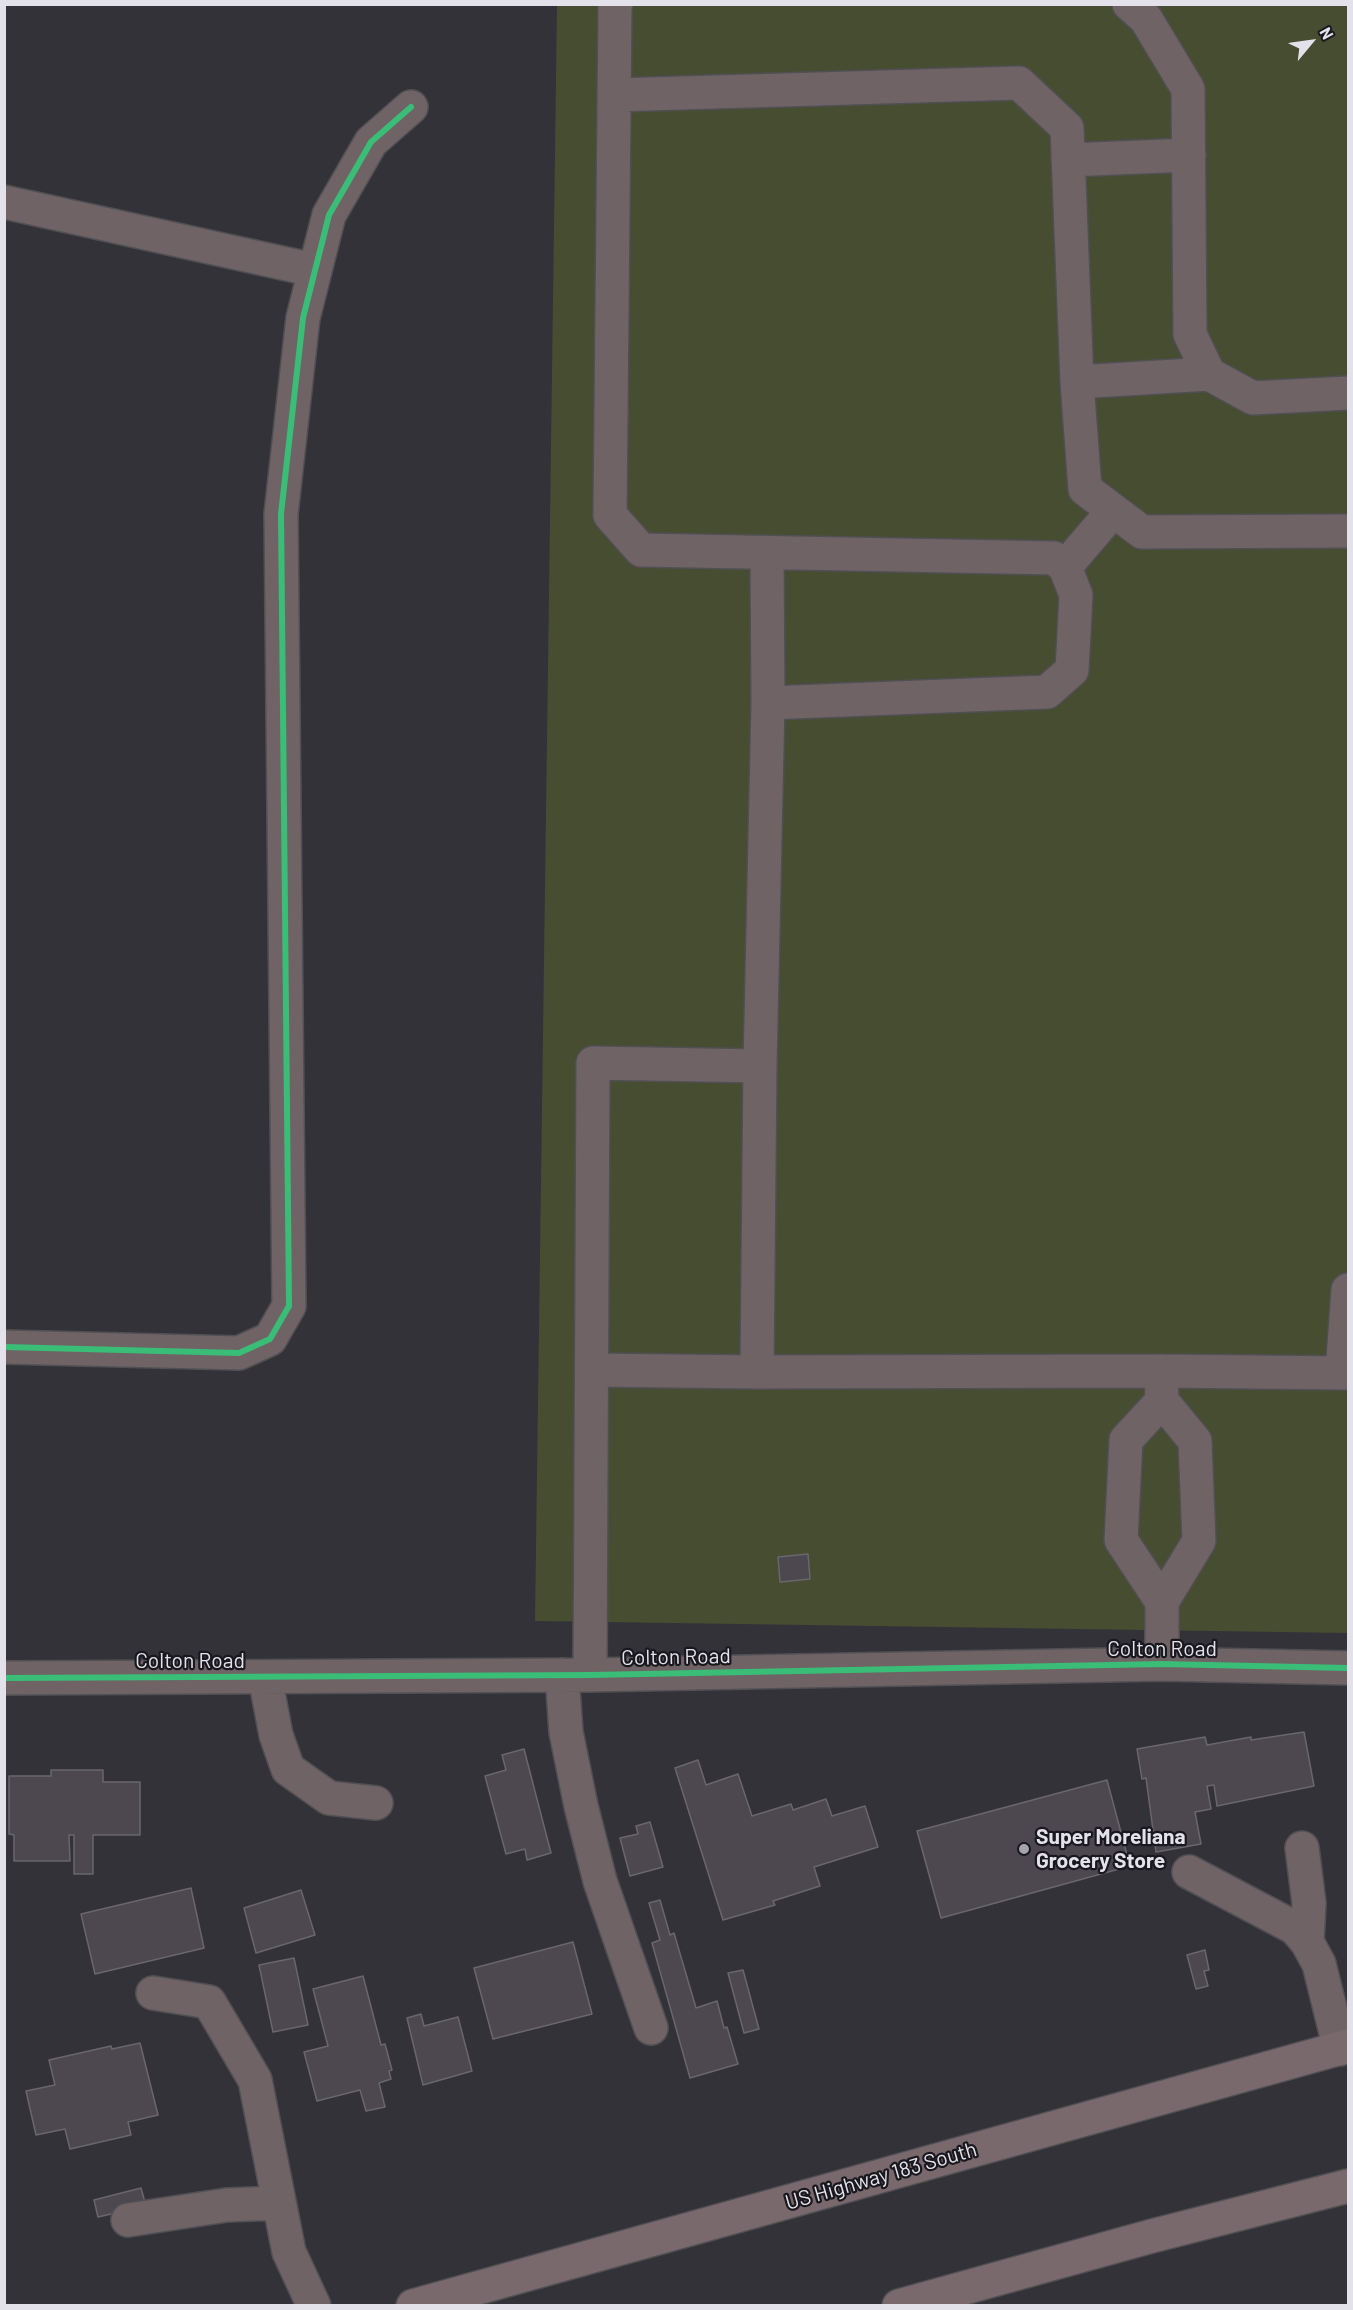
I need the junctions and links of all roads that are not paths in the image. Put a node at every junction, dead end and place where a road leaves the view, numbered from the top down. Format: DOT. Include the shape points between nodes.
graph roads {
  1 [pos="616,4"];
  2 [pos="1129,4"];
  3 [pos="614,95"];
  4 [pos="411,107"];
  5 [pos="1189,155"];
  6 [pos="1068,160"];
  7 [pos="4,202"];
  8 [pos="314,270"];
  9 [pos="1209,374"];
  10 [pos="1077,382"];
  11 [pos="1348,393"];
  12 [pos="1113,511"];
  13 [pos="1348,531"];
  14 [pos="767,553"];
  15 [pos="1065,567"];
  16 [pos="768,703"];
  17 [pos="760,1066"];
  18 [pos="1348,1290"];
  19 [pos="4,1347"];
  20 [pos="592,1370"];
  21 [pos="757,1371"];
  22 [pos="1345,1373"];
  23 [pos="1162,1386"];
  24 [pos="1162,1602"];
  25 [pos="1162,1664"];
  26 [pos="1348,1668"];
  27 [pos="576,1675"];
  28 [pos="265,1677"];
  29 [pos="4,1678"];
  30 [pos="376,1803"];
  31 [pos="1302,1848"];
  32 [pos="1189,1872"];
  33 [pos="1307,1942"];
  34 [pos="153,1993"];
  35 [pos="651,2028"];
  36 [pos="1344,2047"];
  37 [pos="1348,2186"];
  38 [pos="279,2204"];
  39 [pos="128,2220"];
  40 [pos="314,2306"];
  41 [pos="413,2306"];
  42 [pos="900,2306"];
  1 -- 3 [label="street"];
  2 -- 5 [label="street" via="1146,19 1188,88"];
  3 -- 6 [label="street" via="1019,83 1067,128"];
  3 -- 14 [label="street" via="610,515 641,550"];
  4 -- 8 [label="street" via="371,142 329,215"];
  5 -- 6 [label="street"];
  5 -- 9 [label="street" via="1190,334"];
  6 -- 10 [label="street"];
  7 -- 8 [label="street"];
  8 -- 19 [label="street" via="303,318 281,514 289,1306 270,1339 240,1353"];
  9 -- 10 [label="street"];
  9 -- 11 [label="street" via="1253,398"];
  10 -- 12 [label="street" via="1085,489"];
  12 -- 13 [label="street" via="1142,532"];
  12 -- 15 [label="street"];
  14 -- 15 [label="street" via="1054,558"];
  14 -- 16 [label="street"];
  15 -- 16 [label="street" via="1076,595 1072,670 1047,692"];
  16 -- 17 [label="street"];
  17 -- 20 [label="street" via="593,1063"];
  17 -- 21 [label="street"];
  18 -- 22 [label="street"];
  20 -- 21 [label="street"];
  20 -- 27 [label="street"];
  21 -- 23 [label="street"];
  22 -- 23 [label="street"];
  23 -- 24 [label="street" via="1195,1441 1199,1541"];
  23 -- 24 [label="street" via="1126,1440 1121,1540"];
  24 -- 25 [label="street"];
  25 -- 26 [label="street, Colton Road"];
  25 -- 27 [label="street, Colton Road"];
  27 -- 28 [label="street, Colton Road"];
  27 -- 35 [label="street" via="566,1732 580,1806 600,1881"];
  28 -- 29 [label="street, Colton Road"];
  28 -- 30 [label="street" via="276,1734 288,1769 329,1798"];
  31 -- 33 [label="street" via="1308,1903"];
  32 -- 33 [label="street" via="1295,1928"];
  33 -- 36 [label="street" via="1319,1965"];
  34 -- 38 [label="street" via="209,2002 255,2080"];
  36 -- 41 [label="highway, US Highway 183 South"];
  37 -- 42 [label="highway"];
  38 -- 39 [label="street" via="227,2205"];
  38 -- 40 [label="street" via="289,2252"];
}
